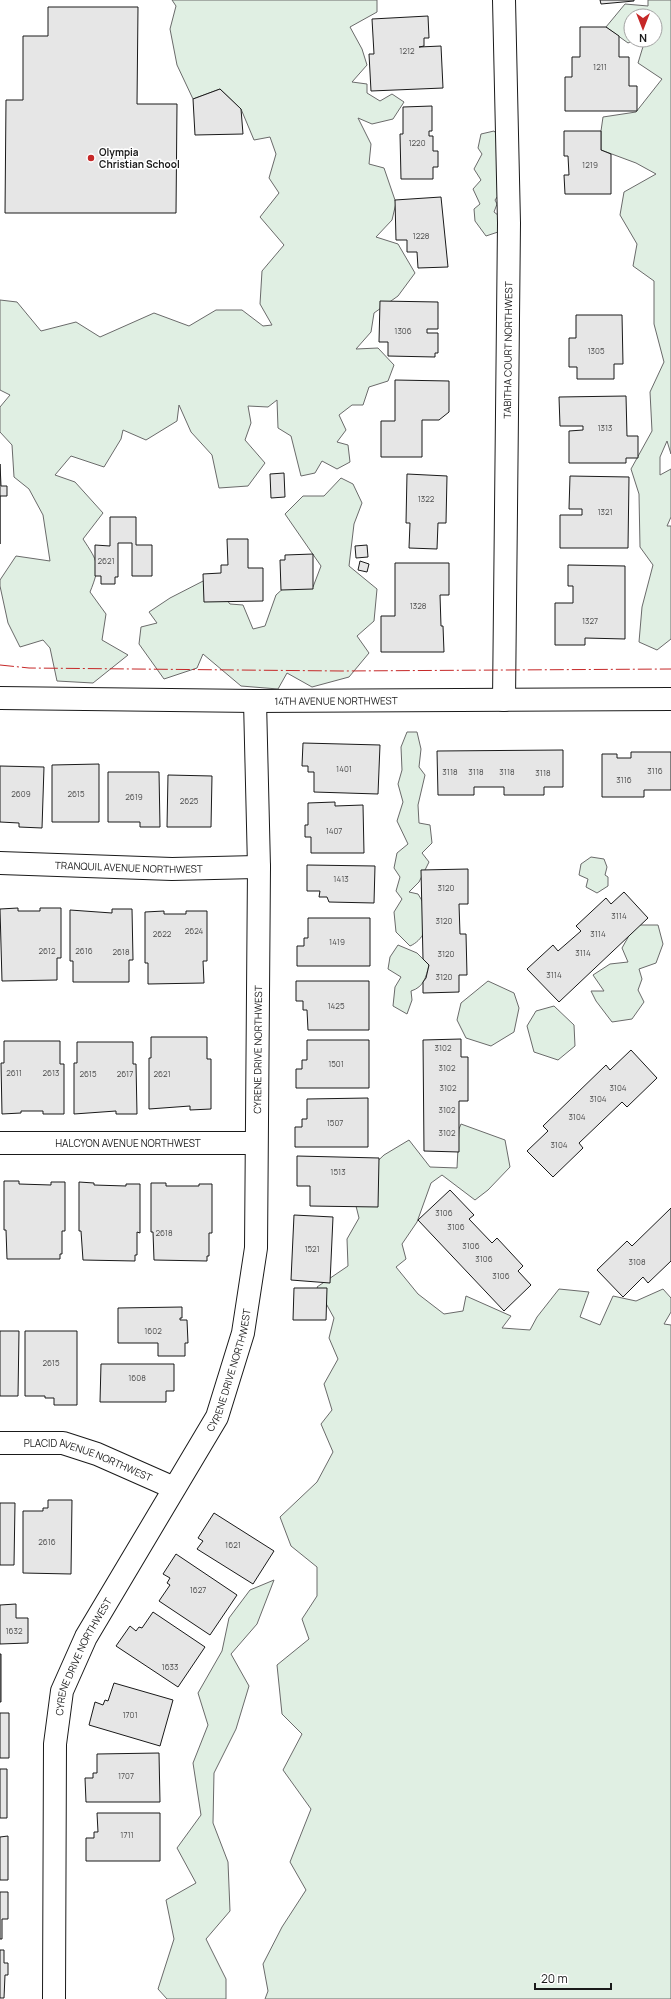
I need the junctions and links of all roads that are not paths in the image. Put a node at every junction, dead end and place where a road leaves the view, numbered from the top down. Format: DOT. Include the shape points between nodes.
graph roads {
  1 [pos="504,0"];
  2 [pos="0,698"];
  3 [pos="671,699"];
  4 [pos="504,700"];
  5 [pos="255,701"];
  6 [pos="0,864"];
  7 [pos="259,867"];
  8 [pos="0,1143"];
  9 [pos="256,1143"];
  10 [pos="0,1443"];
  11 [pos="174,1488"];
  12 [pos="54,1999"];
  1 -- 4 [label="street, TABITHA COURT NORTHWEST" via="509,223"];
  2 -- 5 [label="street, 14TH AVENUE NORTHWEST"];
  3 -- 4 [label="street, 14TH AVENUE NORTHWEST"];
  4 -- 5 [label="street, 14TH AVENUE NORTHWEST"];
  5 -- 7 [label="street, CYRENE DRIVE NORTHWEST"];
  6 -- 7 [label="street, TRANQUIL AVENUE NORTHWEST" via="172,869"];
  7 -- 9 [label="street, CYRENE DRIVE NORTHWEST"];
  8 -- 9 [label="street, HALCYON AVENUE NORTHWEST"];
  9 -- 11 [label="street, CYRENE DRIVE NORTHWEST" via="256,1248 243,1333 217,1417"];
  10 -- 11 [label="street, PLACID AVENUE NORTHWEST" via="63,1444 97,1454"];
  11 -- 12 [label="street, CYRENE DRIVE NORTHWEST" via="86,1637 62,1691 55,1744"];
}
